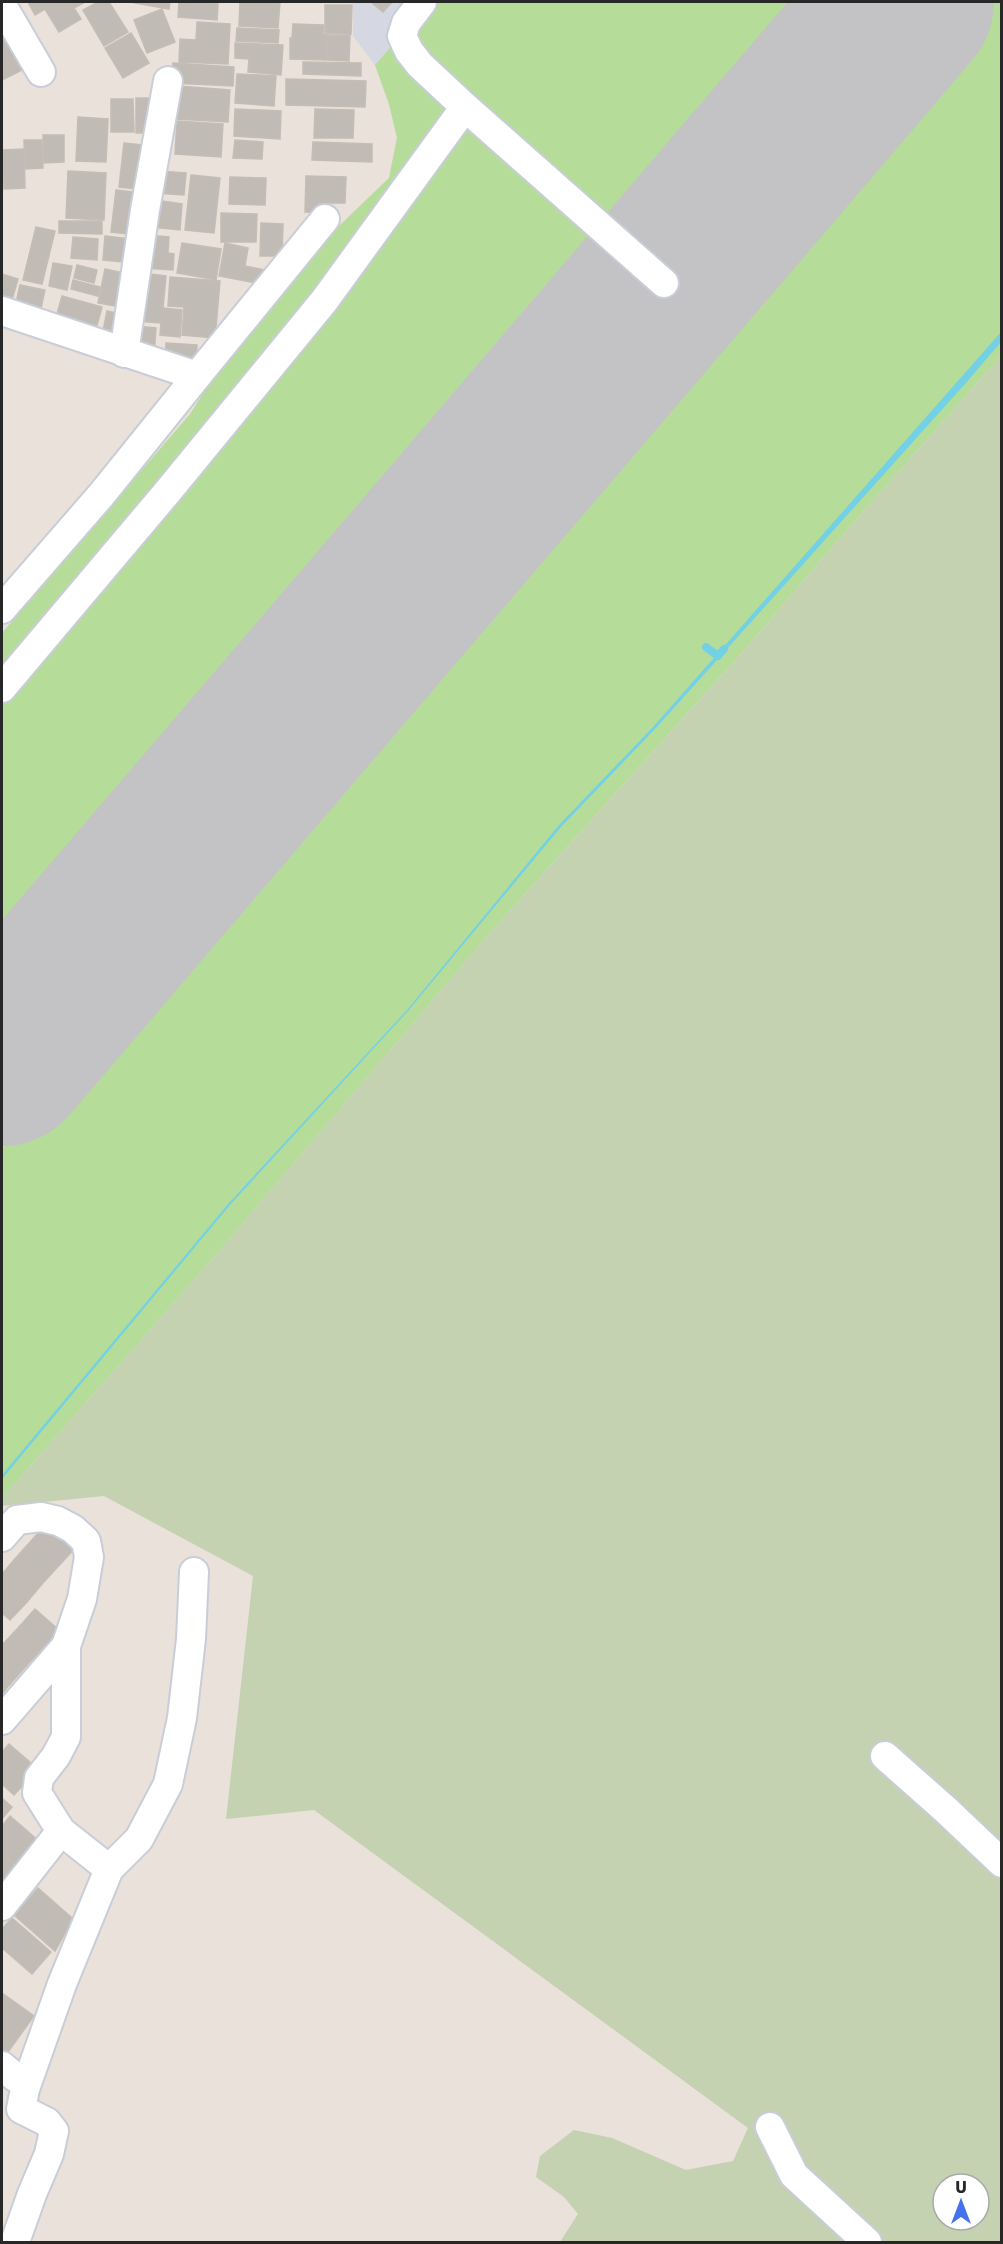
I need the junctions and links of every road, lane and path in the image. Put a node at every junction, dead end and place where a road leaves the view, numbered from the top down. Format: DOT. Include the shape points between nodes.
graph roads {
  1 [pos="422,2"];
  2 [pos="2,5"];
  3 [pos="41,72"];
  4 [pos="168,81"];
  5 [pos="465,107"];
  6 [pos="325,219"];
  7 [pos="664,283"];
  8 [pos="2,312"];
  9 [pos="124,353"];
  10 [pos="196,376"];
  11 [pos="2,609"];
  12 [pos="2,687"];
  13 [pos="2,1537"];
  14 [pos="194,1572"];
  15 [pos="66,1646"];
  16 [pos="2,1720"];
  17 [pos="885,1756"];
  18 [pos="61,1832"];
  19 [pos="1002,1863"];
  20 [pos="109,1869"];
  21 [pos="2,1906"];
  22 [pos="770,2127"];
  23 [pos="15,2242"];
  24 [pos="867,2242"];
  1 -- 5 [label="street" via="406,23 404,42 420,65"];
  2 -- 3 [label="street"];
  4 -- 9 [label="street"];
  5 -- 7 [label="street"];
  5 -- 12 [label="street" via="324,301"];
  6 -- 10 [label="street"];
  8 -- 9 [label="street"];
  9 -- 10 [label="street"];
  10 -- 11 [label="street" via="102,494"];
  13 -- 15 [label="street" via="18,1520 42,1517 73,1529 86,1541 89,1557 82,1599"];
  14 -- 20 [label="street" via="182,1718 168,1784 139,1839"];
  15 -- 16 [label="street"];
  15 -- 18 [label="street" via="66,1737 37,1786 37,1793"];
  17 -- 19 [label="street"];
  18 -- 20 [label="street"];
  18 -- 21 [label="street"];
  20 -- 23 [label="street" via="62,1983 25,2089 21,2109 47,2122 54,2131"];
  22 -- 24 [label="street" via="794,2175"];
}
